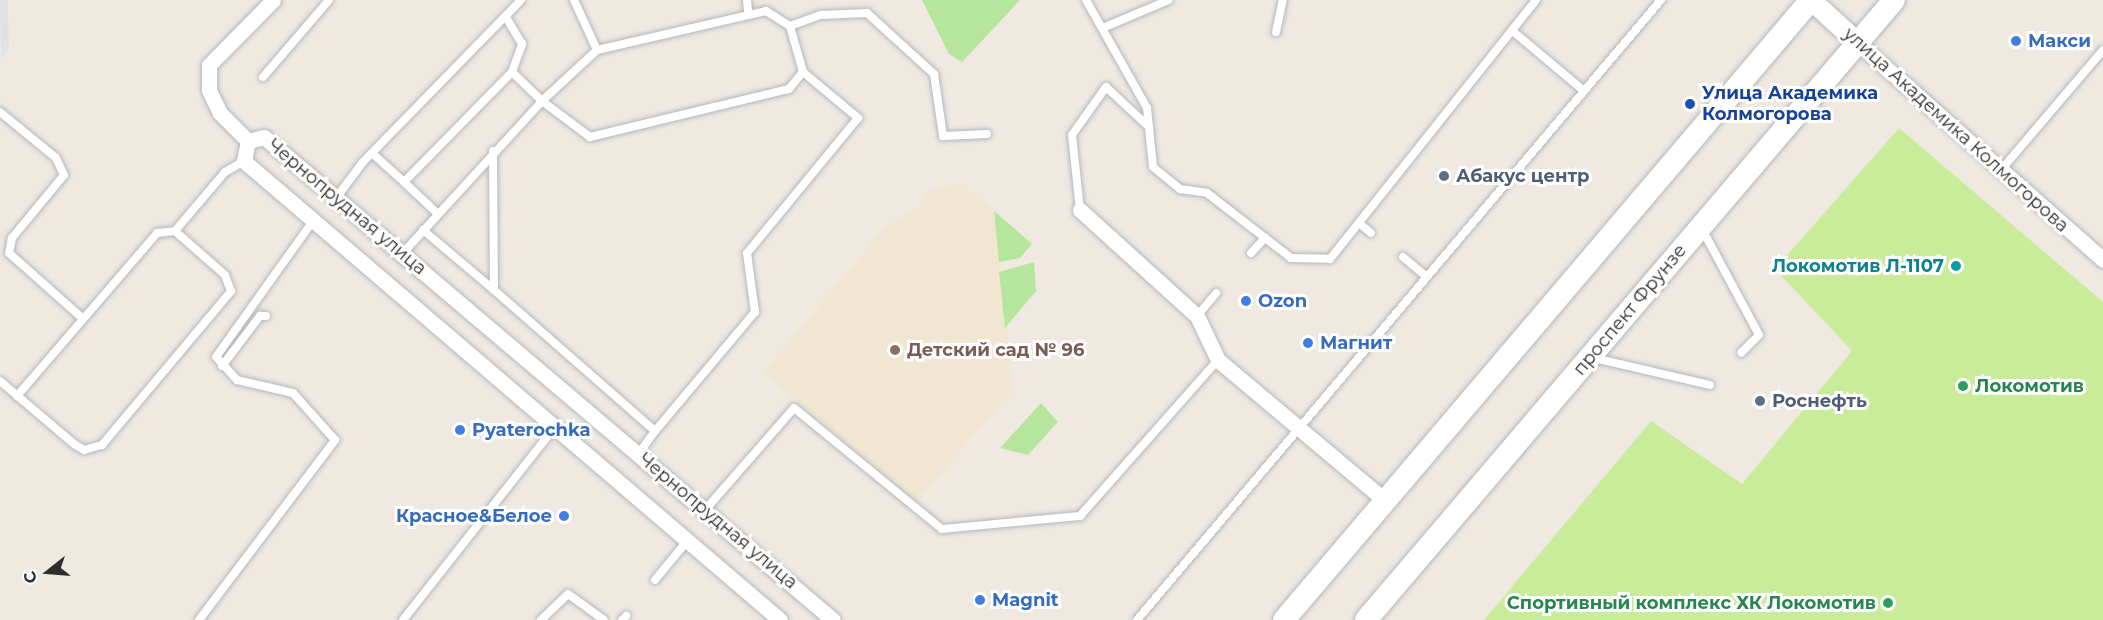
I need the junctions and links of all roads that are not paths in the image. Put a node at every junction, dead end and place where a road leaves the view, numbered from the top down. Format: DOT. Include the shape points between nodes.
graph roads {
  1 [pos="273,0"];
  2 [pos="329,0"];
  3 [pos="521,0"];
  4 [pos="574,0"];
  5 [pos="747,0"];
  6 [pos="1086,0"];
  7 [pos="1169,0"];
  8 [pos="1283,0"];
  9 [pos="1536,0"];
  10 [pos="1661,0"];
  11 [pos="1811,0"];
  12 [pos="1894,0"];
  13 [pos="748,11"];
  14 [pos="506,17"];
  15 [pos="790,26"];
  16 [pos="1105,27"];
  17 [pos="1275,32"];
  18 [pos="1515,33"];
  19 [pos="1858,43"];
  20 [pos="597,50"];
  21 [pos="2103,50"];
  22 [pos="512,72"];
  23 [pos="803,72"];
  24 [pos="263,77"];
  25 [pos="1584,91"];
  26 [pos="542,101"];
  27 [pos="0,112"];
  28 [pos="1149,127"];
  29 [pos="987,134"];
  30 [pos="248,141"];
  31 [pos="493,150"];
  32 [pos="372,153"];
  33 [pos="244,161"];
  34 [pos="2001,170"];
  35 [pos="404,182"];
  36 [pos="336,198"];
  37 [pos="1080,210"];
  38 [pos="437,213"];
  39 [pos="314,221"];
  40 [pos="1360,224"];
  41 [pos="1701,226"];
  42 [pos="423,230"];
  43 [pos="175,231"];
  44 [pos="1371,232"];
  45 [pos="1265,238"];
  46 [pos="402,254"];
  47 [pos="1251,254"];
  48 [pos="1403,257"];
  49 [pos="2103,260"];
  50 [pos="1426,276"];
  51 [pos="494,291"];
  52 [pos="1216,293"];
  53 [pos="266,316"];
  54 [pos="1197,316"];
  55 [pos="83,319"];
  56 [pos="1741,353"];
  57 [pos="1590,357"];
  58 [pos="1218,360"];
  59 [pos="222,366"];
  60 [pos="0,381"];
  61 [pos="1710,385"];
  62 [pos="17,396"];
  63 [pos="555,428"];
  64 [pos="1298,428"];
  65 [pos="655,431"];
  66 [pos="638,454"];
  67 [pos="1384,500"];
  68 [pos="705,510"];
  69 [pos="687,541"];
  70 [pos="655,580"];
  71 [pos="199,620"];
  72 [pos="403,620"];
  73 [pos="541,620"];
  74 [pos="604,620"];
  75 [pos="780,620"];
  76 [pos="833,620"];
  77 [pos="1137,620"];
  78 [pos="1284,620"];
  79 [pos="1366,620"];
  1 -- 30 [label="street" via="209,65 209,90 220,112"];
  2 -- 24 [label="lane"];
  3 -- 14 [label="lane"];
  4 -- 20 [label="lane"];
  5 -- 13 [label="lane"];
  6 -- 16 [label="lane"];
  7 -- 16 [label="lane"];
  8 -- 17 [label="lane"];
  9 -- 18 [label="lane"];
  10 -- 25 [label="lane"];
  11 -- 19 [label="street, улица Академика Колмогорова"];
  11 -- 67 [label="main road"];
  12 -- 19 [label="main road, проспект Фрунзе"];
  13 -- 15 [label="lane" via="780,15"];
  13 -- 20 [label="lane"];
  14 -- 22 [label="lane" via="522,44"];
  14 -- 32 [label="lane"];
  15 -- 23 [label="lane"];
  15 -- 29 [label="lane" via="820,15 867,13 934,74 943,136"];
  16 -- 28 [label="lane" via="1147,108"];
  18 -- 25 [label="lane"];
  18 -- 40 [label="lane"];
  19 -- 34 [label="street, улица Академика Колмогорова"];
  19 -- 41 [label="main road, проспект Фрунзе"];
  20 -- 26 [label="lane"];
  21 -- 34 [label="lane"];
  22 -- 26 [label="lane"];
  22 -- 35 [label="lane"];
  23 -- 26 [label="lane" via="789,89 590,137"];
  23 -- 65 [label="lane" via="858,118 747,253 756,312"];
  25 -- 50 [label="lane"];
  26 -- 31 [label="lane"];
  27 -- 55 [label="lane" via="56,158 63,175 12,238 9,253"];
  28 -- 37 [label="lane" via="1106,87 1072,135"];
  28 -- 45 [label="lane" via="1153,167 1180,189 1207,193"];
  30 -- 33 [label="street, Чернопрудная улица"];
  30 -- 36 [label="street, Чернопрудная улица" via="264,137"];
  31 -- 38 [label="lane"];
  31 -- 51 [label="lane"];
  32 -- 35 [label="lane"];
  32 -- 36 [label="lane"];
  33 -- 39 [label="street, Чернопрудная улица"];
  33 -- 43 [label="lane" via="225,172"];
  34 -- 49 [label="street, улица Академика Колмогорова"];
  35 -- 38 [label="lane"];
  36 -- 46 [label="street, Чернопрудная улица"];
  37 -- 54 [label="street"];
  38 -- 42 [label="lane"];
  39 -- 59 [label="lane" via="218,352"];
  39 -- 63 [label="street, Чернопрудная улица"];
  40 -- 44 [label="lane"];
  40 -- 45 [label="lane" via="1330,259 1291,258"];
  41 -- 56 [label="lane" via="1759,334"];
  41 -- 57 [label="main road, проспект Фрунзе"];
  42 -- 46 [label="lane"];
  42 -- 51 [label="lane"];
  43 -- 55 [label="lane" via="157,233"];
  43 -- 62 [label="lane" via="225,275 231,291 102,445 84,450"];
  45 -- 47 [label="lane"];
  46 -- 66 [label="street, Чернопрудная улица"];
  48 -- 50 [label="lane"];
  50 -- 64 [label="lane"];
  51 -- 65 [label="lane"];
  52 -- 54 [label="lane"];
  53 -- 59 [label="lane" via="260,316"];
  54 -- 58 [label="street"];
  55 -- 62 [label="lane"];
  57 -- 61 [label="lane"];
  57 -- 79 [label="main road, проспект Фрунзе"];
  58 -- 64 [label="street"];
  58 -- 68 [label="lane" via="1080,516 942,529 794,408"];
  59 -- 71 [label="lane" via="237,380 287,389 335,440"];
  60 -- 62 [label="lane"];
  63 -- 69 [label="street, Чернопрудная улица"];
  63 -- 72 [label="lane"];
  64 -- 67 [label="street"];
  64 -- 77 [label="lane"];
  65 -- 66 [label="lane"];
  66 -- 68 [label="street, Чернопрудная улица"];
  67 -- 78 [label="main road"];
  68 -- 76 [label="street, Чернопрудная улица"];
  69 -- 70 [label="lane"];
  69 -- 75 [label="street, Чернопрудная улица"];
  73 -- 74 [label="lane" via="568,594"];
}
